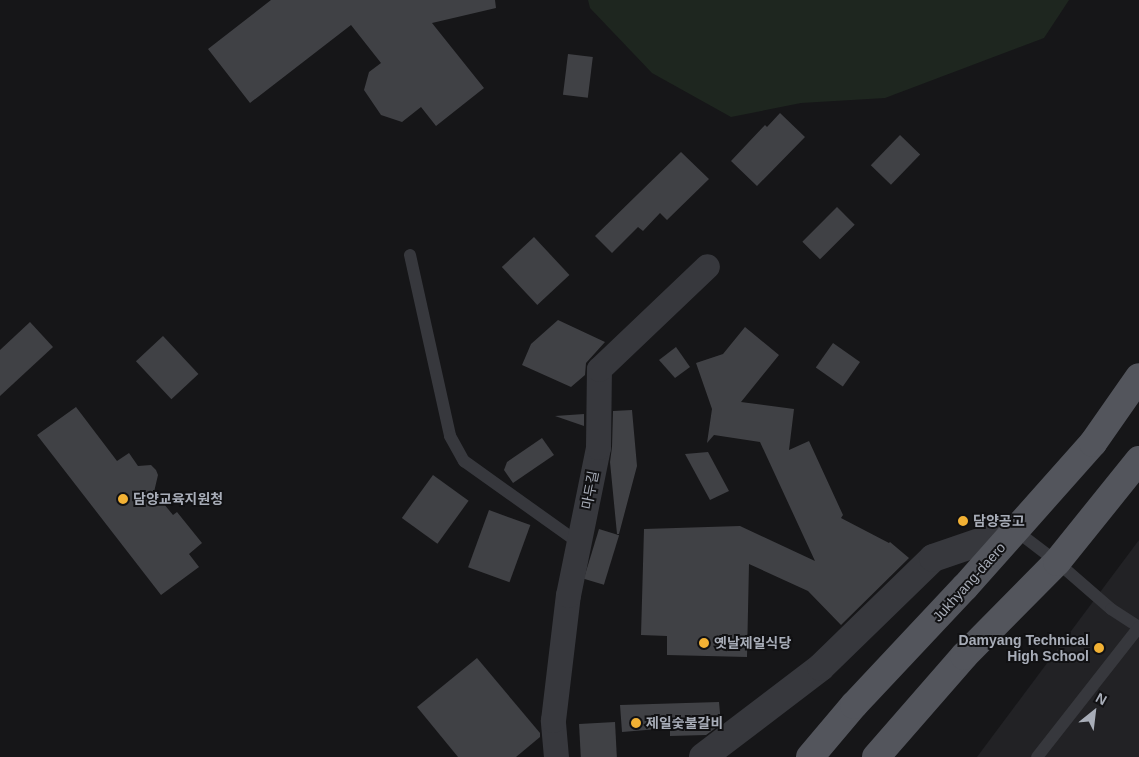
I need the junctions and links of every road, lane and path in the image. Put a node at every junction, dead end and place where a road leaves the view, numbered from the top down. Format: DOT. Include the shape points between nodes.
graph roads {
  1 [pos="410,255"];
  2 [pos="707,266"];
  3 [pos="1139,377"];
  4 [pos="1139,460"];
  5 [pos="1016,530"];
  6 [pos="579,543"];
  7 [pos="1057,562"];
  8 [pos="556,757"];
  9 [pos="702,757"];
  10 [pos="810,757"];
  11 [pos="876,757"];
  12 [pos="1037,757"];
  1 -- 6 [label="lane" via="450,436 464,461"];
  2 -- 6 [label="street, 마두길" via="599,369 598,447"];
  3 -- 5 [label="main road, Jukhyang-daero" via="1093,443"];
  4 -- 7 [label="main road"];
  5 -- 7 [label="lane"];
  5 -- 9 [label="street" via="933,558 821,667"];
  5 -- 10 [label="main road, Jukhyang-daero"];
  6 -- 8 [label="street, 마두길" via="568,595 553,720"];
  7 -- 11 [label="main road" via="964,656"];
  7 -- 12 [label="lane" via="1111,609 1139,627"];
}
